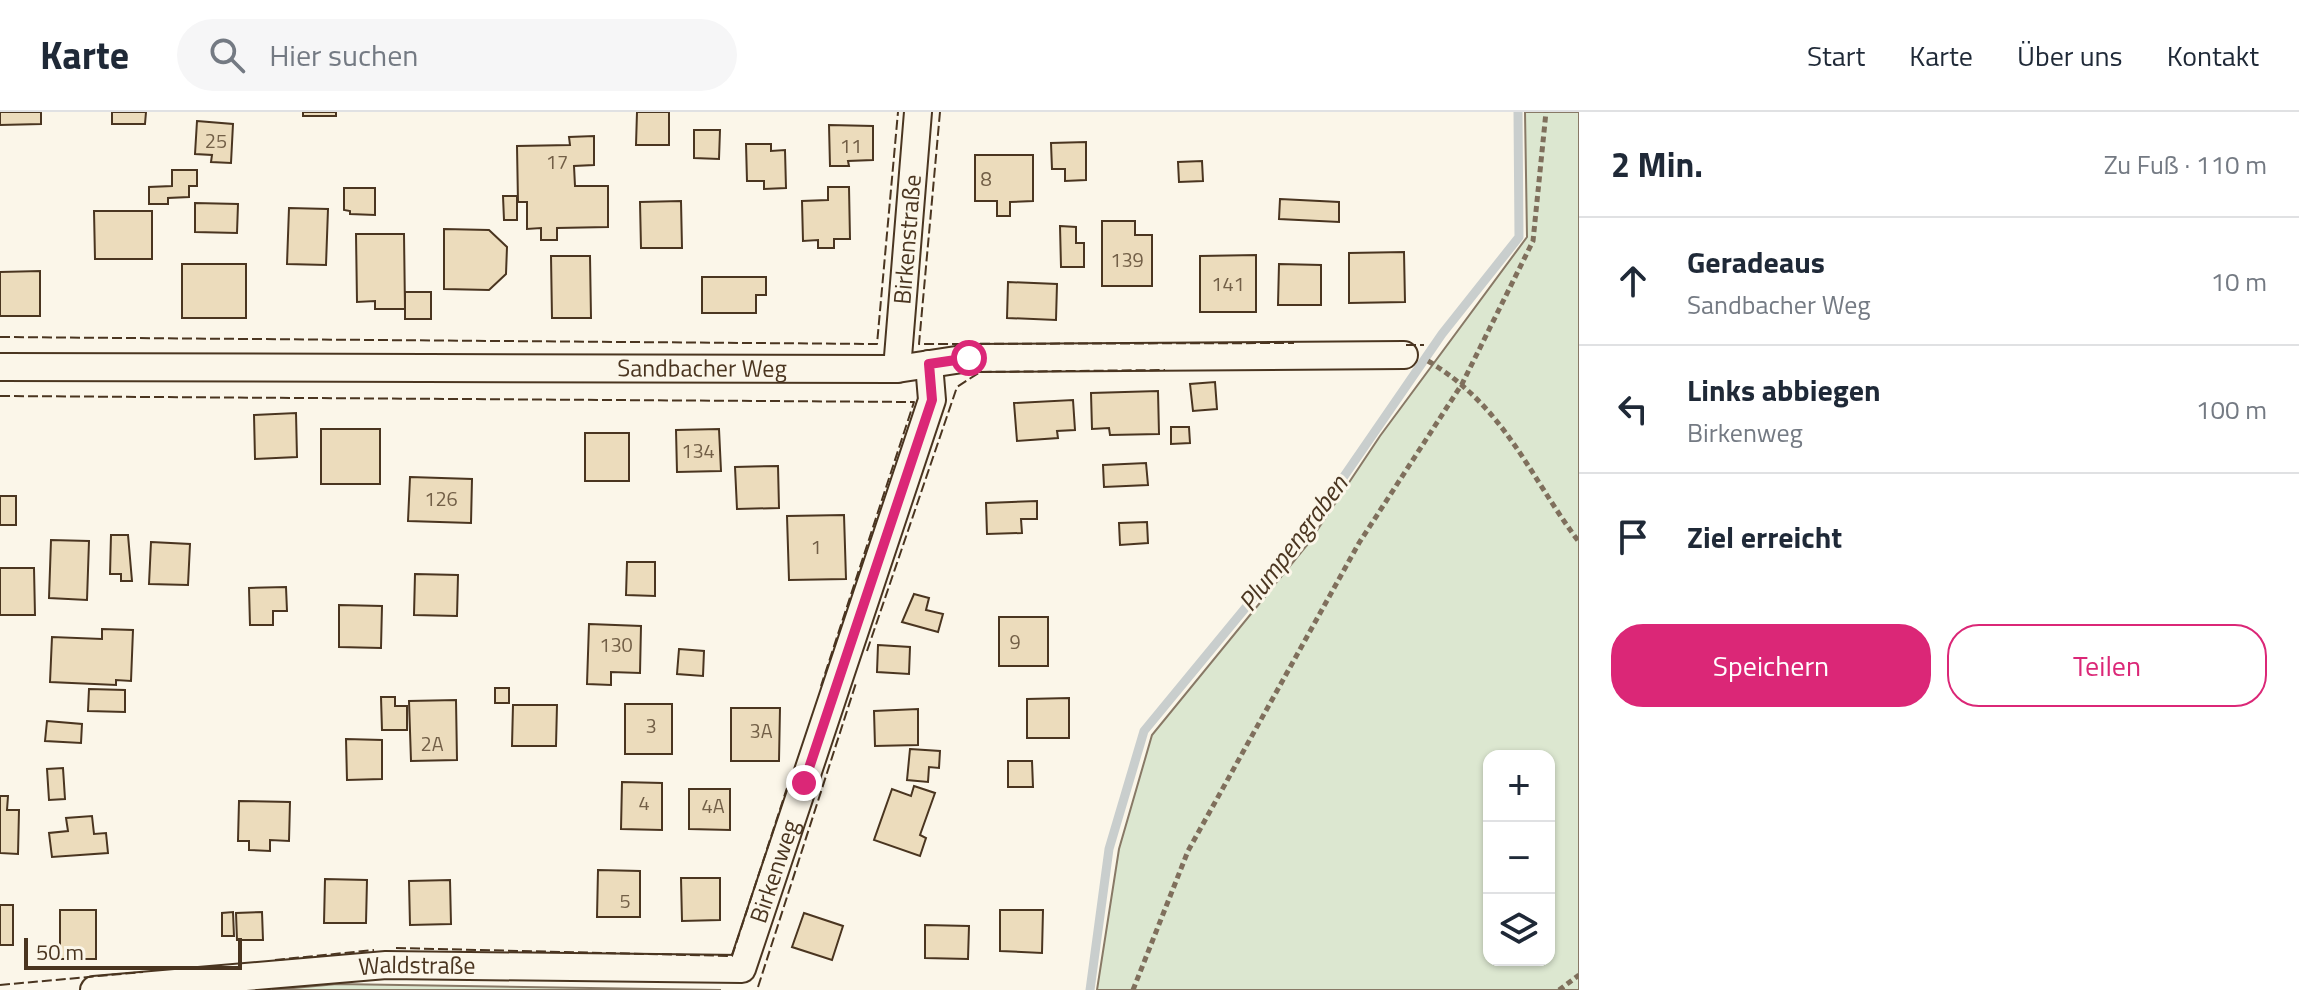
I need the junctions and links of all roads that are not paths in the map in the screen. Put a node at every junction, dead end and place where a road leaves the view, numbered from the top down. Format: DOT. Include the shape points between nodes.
graph roads {
  1 [pos="918,112"];
  2 [pos="1416,358"];
  3 [pos="929,364"];
  4 [pos="0,367"];
  5 [pos="897,369"];
  6 [pos="742,969"];
  7 [pos="94,990"];
  1 -- 5 [label="street, Birkenstraße"];
  2 -- 3 [label="street, Sandbacher Weg" via="969,358"];
  3 -- 5 [label="street, Sandbacher Weg"];
  3 -- 6 [label="street, Birkenweg" via="932,400"];
  4 -- 5 [label="street, Sandbacher Weg"];
  6 -- 7 [label="street, Waldstraße" via="386,965"];
}
